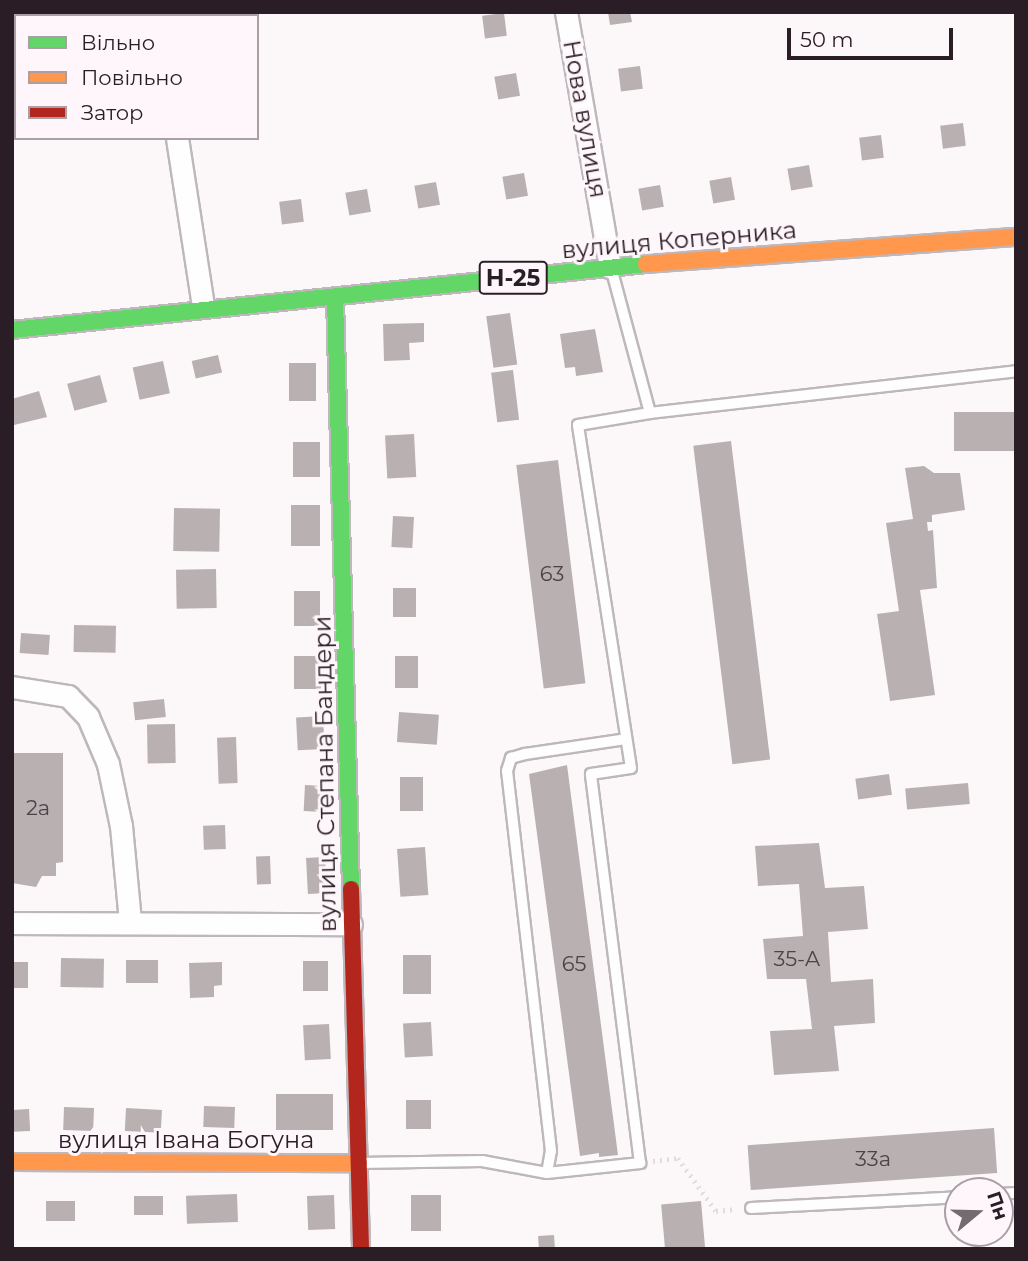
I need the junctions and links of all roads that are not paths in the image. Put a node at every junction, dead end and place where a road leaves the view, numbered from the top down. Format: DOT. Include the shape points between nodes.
graph roads {
  1 [pos="566,12"];
  2 [pos="177,140"];
  3 [pos="1016,237"];
  4 [pos="610,267"];
  5 [pos="335,298"];
  6 [pos="204,306"];
  7 [pos="12,330"];
  8 [pos="1016,371"];
  9 [pos="650,413"];
  10 [pos="12,687"];
  11 [pos="626,739"];
  12 [pos="130,922"];
  13 [pos="12,923"];
  14 [pos="351,924"];
  15 [pos="12,1162"];
  16 [pos="359,1163"];
  17 [pos="547,1173"];
  18 [pos="944,1198"];
  19 [pos="751,1208"];
  20 [pos="361,1249"];
  1 -- 4 [label="street, Нова вулиця"];
  2 -- 6 [label="street"];
  3 -- 4 [label="street, вулиця Коперника / Н-25"];
  4 -- 5 [label="street, вулиця Коперника / Н-25"];
  4 -- 9 [label="lane"];
  5 -- 6 [label="street, вулиця Коперника / Н-25"];
  5 -- 14 [label="street, вулиця Степана Бандери"];
  6 -- 7 [label="street, вулиця Коперника / Н-25"];
  8 -- 9 [label="lane"];
  9 -- 11 [label="lane" via="578,425"];
  10 -- 12 [label="street" via="68,696 88,717 108,764 121,826"];
  11 -- 17 [label="lane" via="525,754 511,758 507,771 551,1151"];
  11 -- 17 [label="lane" via="631,768 591,774 640,1163"];
  12 -- 13 [label="street"];
  12 -- 14 [label="street"];
  14 -- 16 [label="street, вулиця Степана Бандери"];
  15 -- 16 [label="street, вулиця Івана Богуна"];
  16 -- 17 [label="lane" via="482,1161"];
  16 -- 20 [label="street, вулиця Степана Бандери"];
  18 -- 19 [label="lane"];
}
